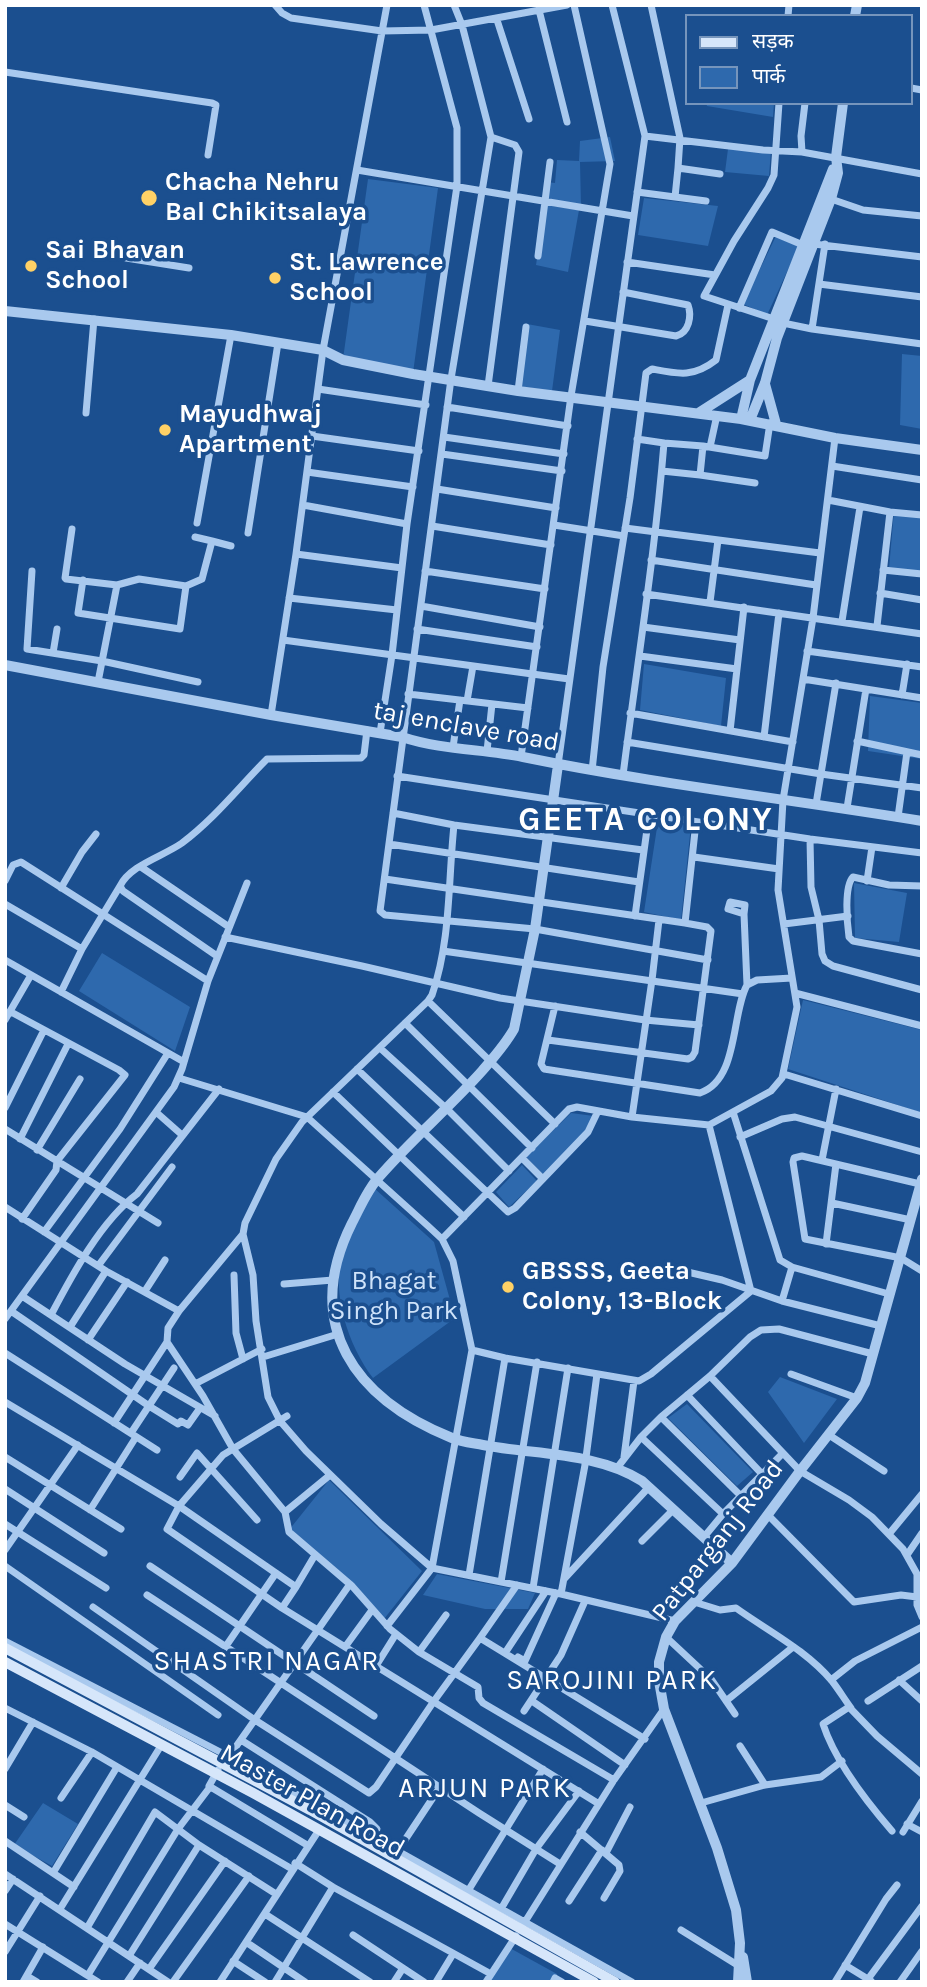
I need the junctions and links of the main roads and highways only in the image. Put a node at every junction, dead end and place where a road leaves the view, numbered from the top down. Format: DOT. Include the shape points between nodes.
graph roads {
  1 [pos="5,1648"];
  2 [pos="5,1662"];
  3 [pos="594,1982"];
  4 [pos="615,1982"];
  1 -- 4 [label="main road" via="226,1760 523,1925"];
  2 -- 3 [label="main road, Master Plan Road"];
}
